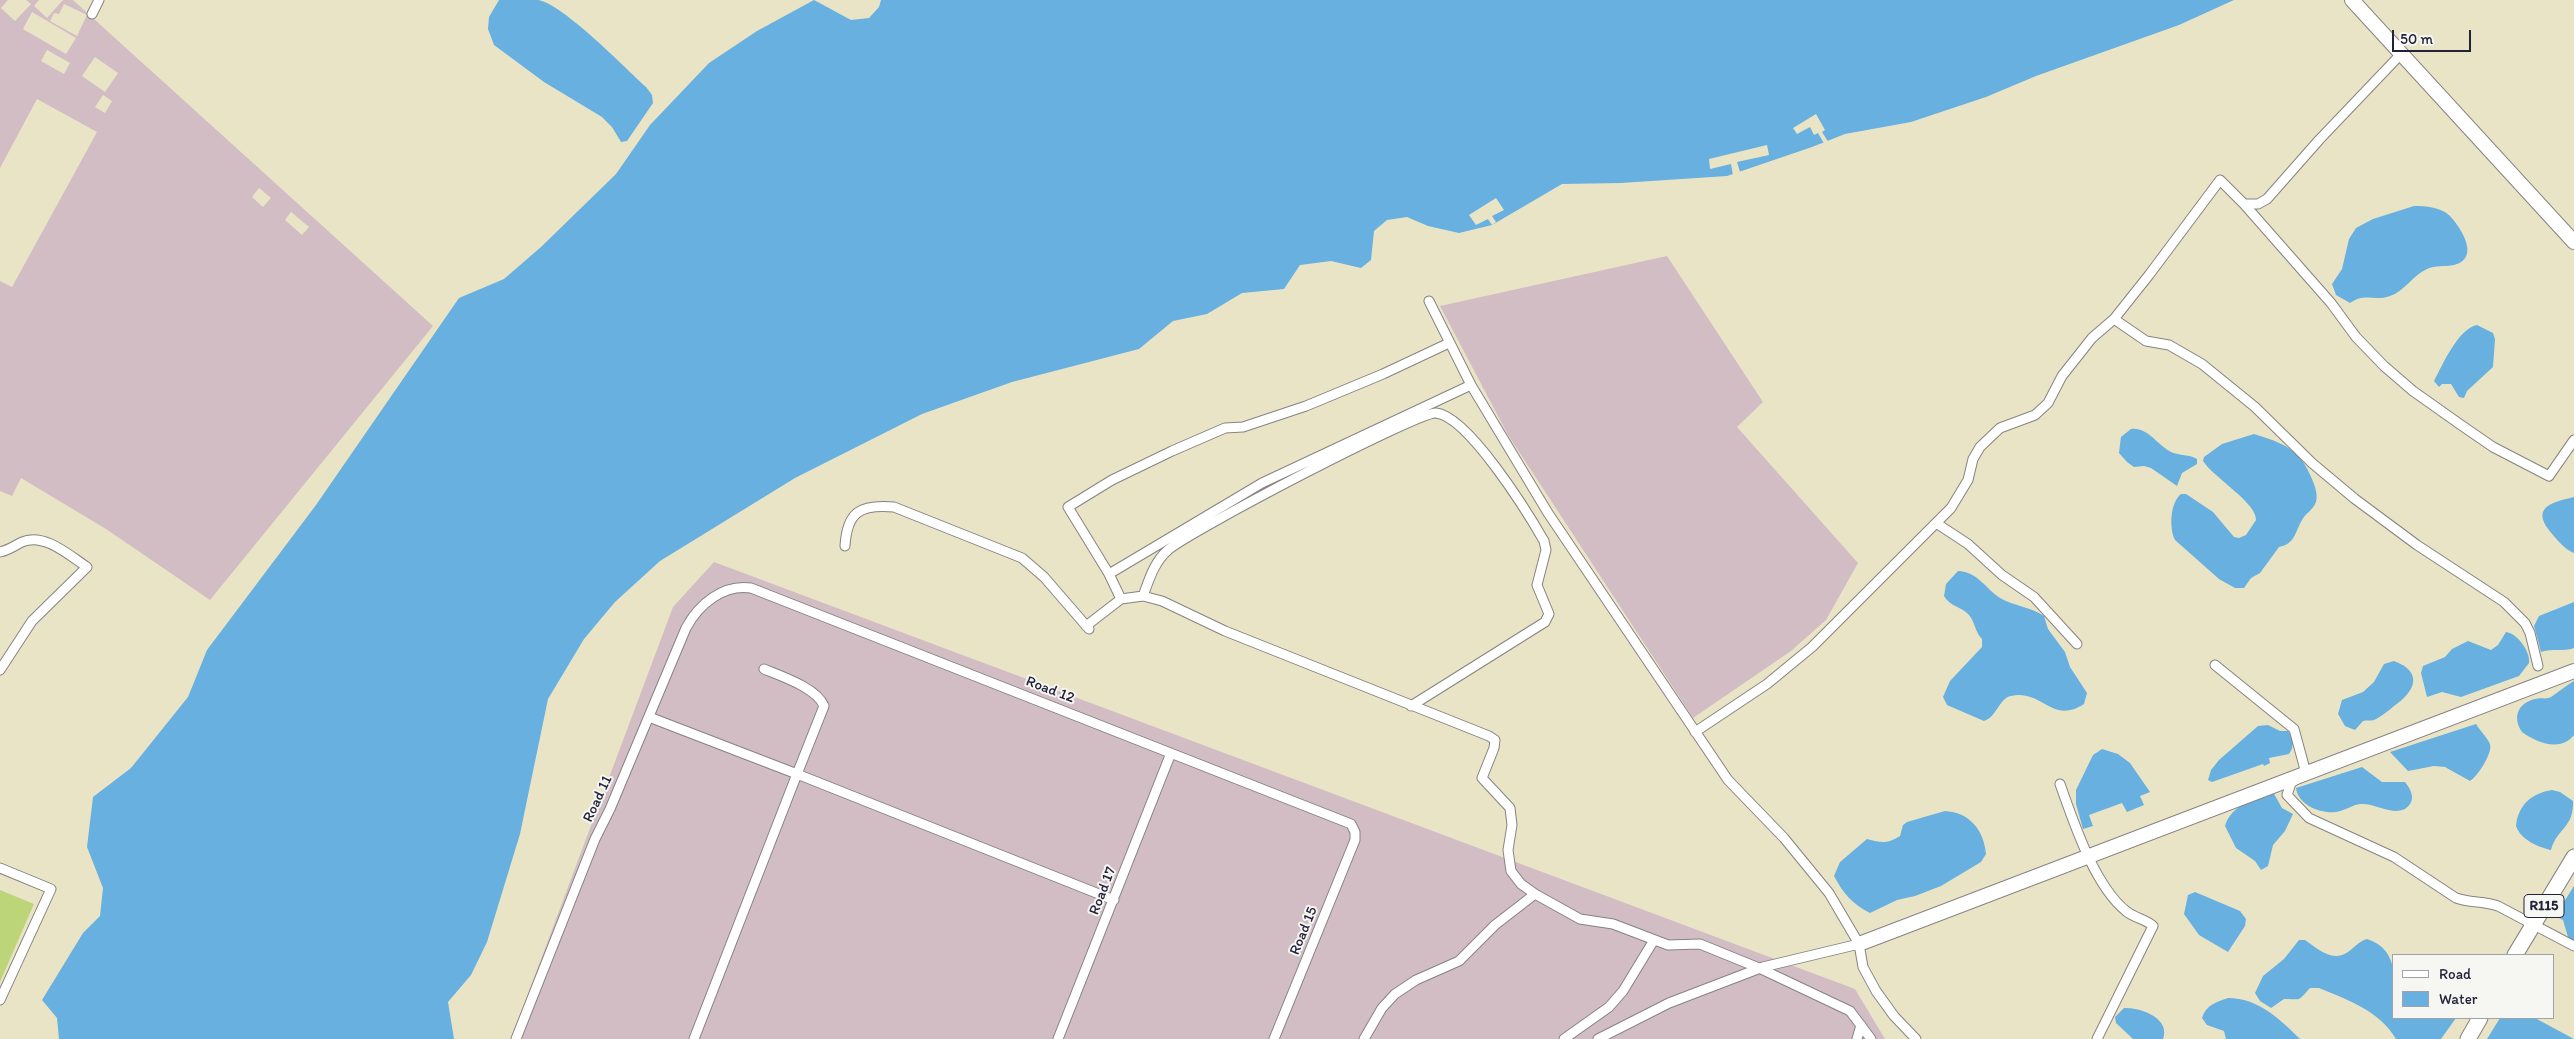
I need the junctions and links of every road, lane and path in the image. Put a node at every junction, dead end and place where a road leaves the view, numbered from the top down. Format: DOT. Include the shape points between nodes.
graph roads {
  1 [pos="99,0"];
  2 [pos="2352,0"];
  3 [pos="92,14"];
  4 [pos="2401,54"];
  5 [pos="2244,204"];
  6 [pos="2574,242"];
  7 [pos="1428,301"];
  8 [pos="2114,318"];
  9 [pos="1449,342"];
  10 [pos="1471,385"];
  11 [pos="2574,440"];
  12 [pos="1936,523"];
  13 [pos="845,546"];
  14 [pos="0,552"];
  15 [pos="1109,574"];
  16 [pos="729,588"];
  17 [pos="1143,596"];
  18 [pos="1121,599"];
  19 [pos="2077,644"];
  20 [pos="2215,665"];
  21 [pos="2538,666"];
  22 [pos="764,669"];
  23 [pos="0,670"];
  24 [pos="2574,671"];
  25 [pos="1412,706"];
  26 [pos="649,717"];
  27 [pos="1694,732"];
  28 [pos="1171,753"];
  29 [pos="2306,773"];
  30 [pos="797,774"];
  31 [pos="2060,784"];
  32 [pos="1355,832"];
  33 [pos="2088,856"];
  34 [pos="2574,857"];
  35 [pos="0,868"];
  36 [pos="1535,894"];
  37 [pos="1114,900"];
  38 [pos="2534,923"];
  39 [pos="1654,940"];
  40 [pos="1859,944"];
  41 [pos="2574,946"];
  42 [pos="2516,954"];
  43 [pos="1759,968"];
  44 [pos="0,1000"];
  45 [pos="2479,1019"];
  46 [pos="1860,1025"];
  47 [pos="516,1039"];
  48 [pos="694,1039"];
  49 [pos="1058,1039"];
  50 [pos="1274,1039"];
  51 [pos="1364,1039"];
  52 [pos="1564,1039"];
  53 [pos="1598,1039"];
  54 [pos="1856,1039"];
  55 [pos="1871,1039"];
  56 [pos="1916,1039"];
  57 [pos="2097,1039"];
  58 [pos="2468,1039"];
  1 -- 3 [label="street"];
  2 -- 4 [label="street"];
  4 -- 5 [label="street" via="2267,199 2258,204"];
  4 -- 6 [label="street"];
  5 -- 8 [label="street" via="2220,180"];
  5 -- 11 [label="street" via="2331,303 2356,337 2413,391 2494,447 2549,476"];
  7 -- 9 [label="street"];
  8 -- 12 [label="street" via="2092,338 2062,376 2048,403 2035,415 2000,428 1980,447 1959,497"];
  8 -- 21 [label="street" via="2146,341 2169,345 2202,364 2255,407 2312,463 2355,499 2417,545 2504,602 2525,623"];
  9 -- 10 [label="street"];
  9 -- 15 [label="street" via="1306,406 1243,427 1225,428 1112,480 1068,507"];
  10 -- 15 [label="street" via="1262,483"];
  10 -- 27 [label="street" via="1548,512"];
  12 -- 19 [label="street" via="1968,544 2002,575 2034,597"];
  12 -- 27 [label="street" via="1812,647 1767,684"];
  13 -- 18 [label="street" via="846,528 853,515 876,505 894,507 1022,558 1044,577 1088,628"];
  14 -- 23 [label="street" via="22,542 38,540 55,546 87,567 32,621"];
  15 -- 18 [label="street"];
  16 -- 26 [label="street, Road 11" via="694,615"];
  16 -- 28 [label="street, Road 12" via="751,588"];
  17 -- 18 [label="street"];
  17 -- 25 [label="street" via="1162,601 1225,631"];
  17 -- 25 [label="street" via="1160,559 1169,549 1207,526 1331,460 1419,418 1436,413 1448,417 1469,434 1544,541 1545,557 1537,585 1549,614 1544,622"];
  20 -- 29 [label="street" via="2294,729"];
  22 -- 30 [label="street" via="805,687 822,700 824,706"];
  24 -- 29 [label="street"];
  25 -- 36 [label="street" via="1494,740 1482,778 1510,808 1512,825 1508,850 1511,871"];
  26 -- 30 [label="street"];
  26 -- 47 [label="street, Road 11" via="594,839"];
  27 -- 40 [label="street" via="1728,780 1808,866 1829,893"];
  28 -- 32 [label="street, Road 12" via="1351,824"];
  28 -- 37 [label="street, Road 17"];
  29 -- 33 [label="street"];
  29 -- 38 [label="street" via="2291,783 2287,795 2309,818 2394,858 2456,898 2466,902 2486,901"];
  30 -- 37 [label="street"];
  30 -- 48 [label="street"];
  31 -- 33 [label="street"];
  32 -- 50 [label="street, Road 15" via="1355,840"];
  33 -- 40 [label="street"];
  33 -- 57 [label="street" via="2114,899 2127,912 2153,926"];
  34 -- 38 [label="main road, R115"];
  35 -- 44 [label="street" via="51,890"];
  36 -- 39 [label="street" via="1580,919 1613,924"];
  36 -- 51 [label="street" via="1495,925 1459,961 1416,980 1395,994 1382,1008"];
  37 -- 49 [label="street, Road 17"];
  38 -- 41 [label="street"];
  38 -- 42 [label="main road, R115"];
  39 -- 43 [label="street" via="1677,946 1700,944"];
  39 -- 52 [label="street" via="1623,991 1609,1007"];
  40 -- 43 [label="street"];
  40 -- 56 [label="street" via="1863,967 1876,990"];
  43 -- 46 [label="street" via="1838,1004 1850,1011"];
  43 -- 53 [label="street" via="1669,1003"];
  45 -- 58 [label="main road"];
  46 -- 54 [label="street"];
  46 -- 55 [label="street"];
}
